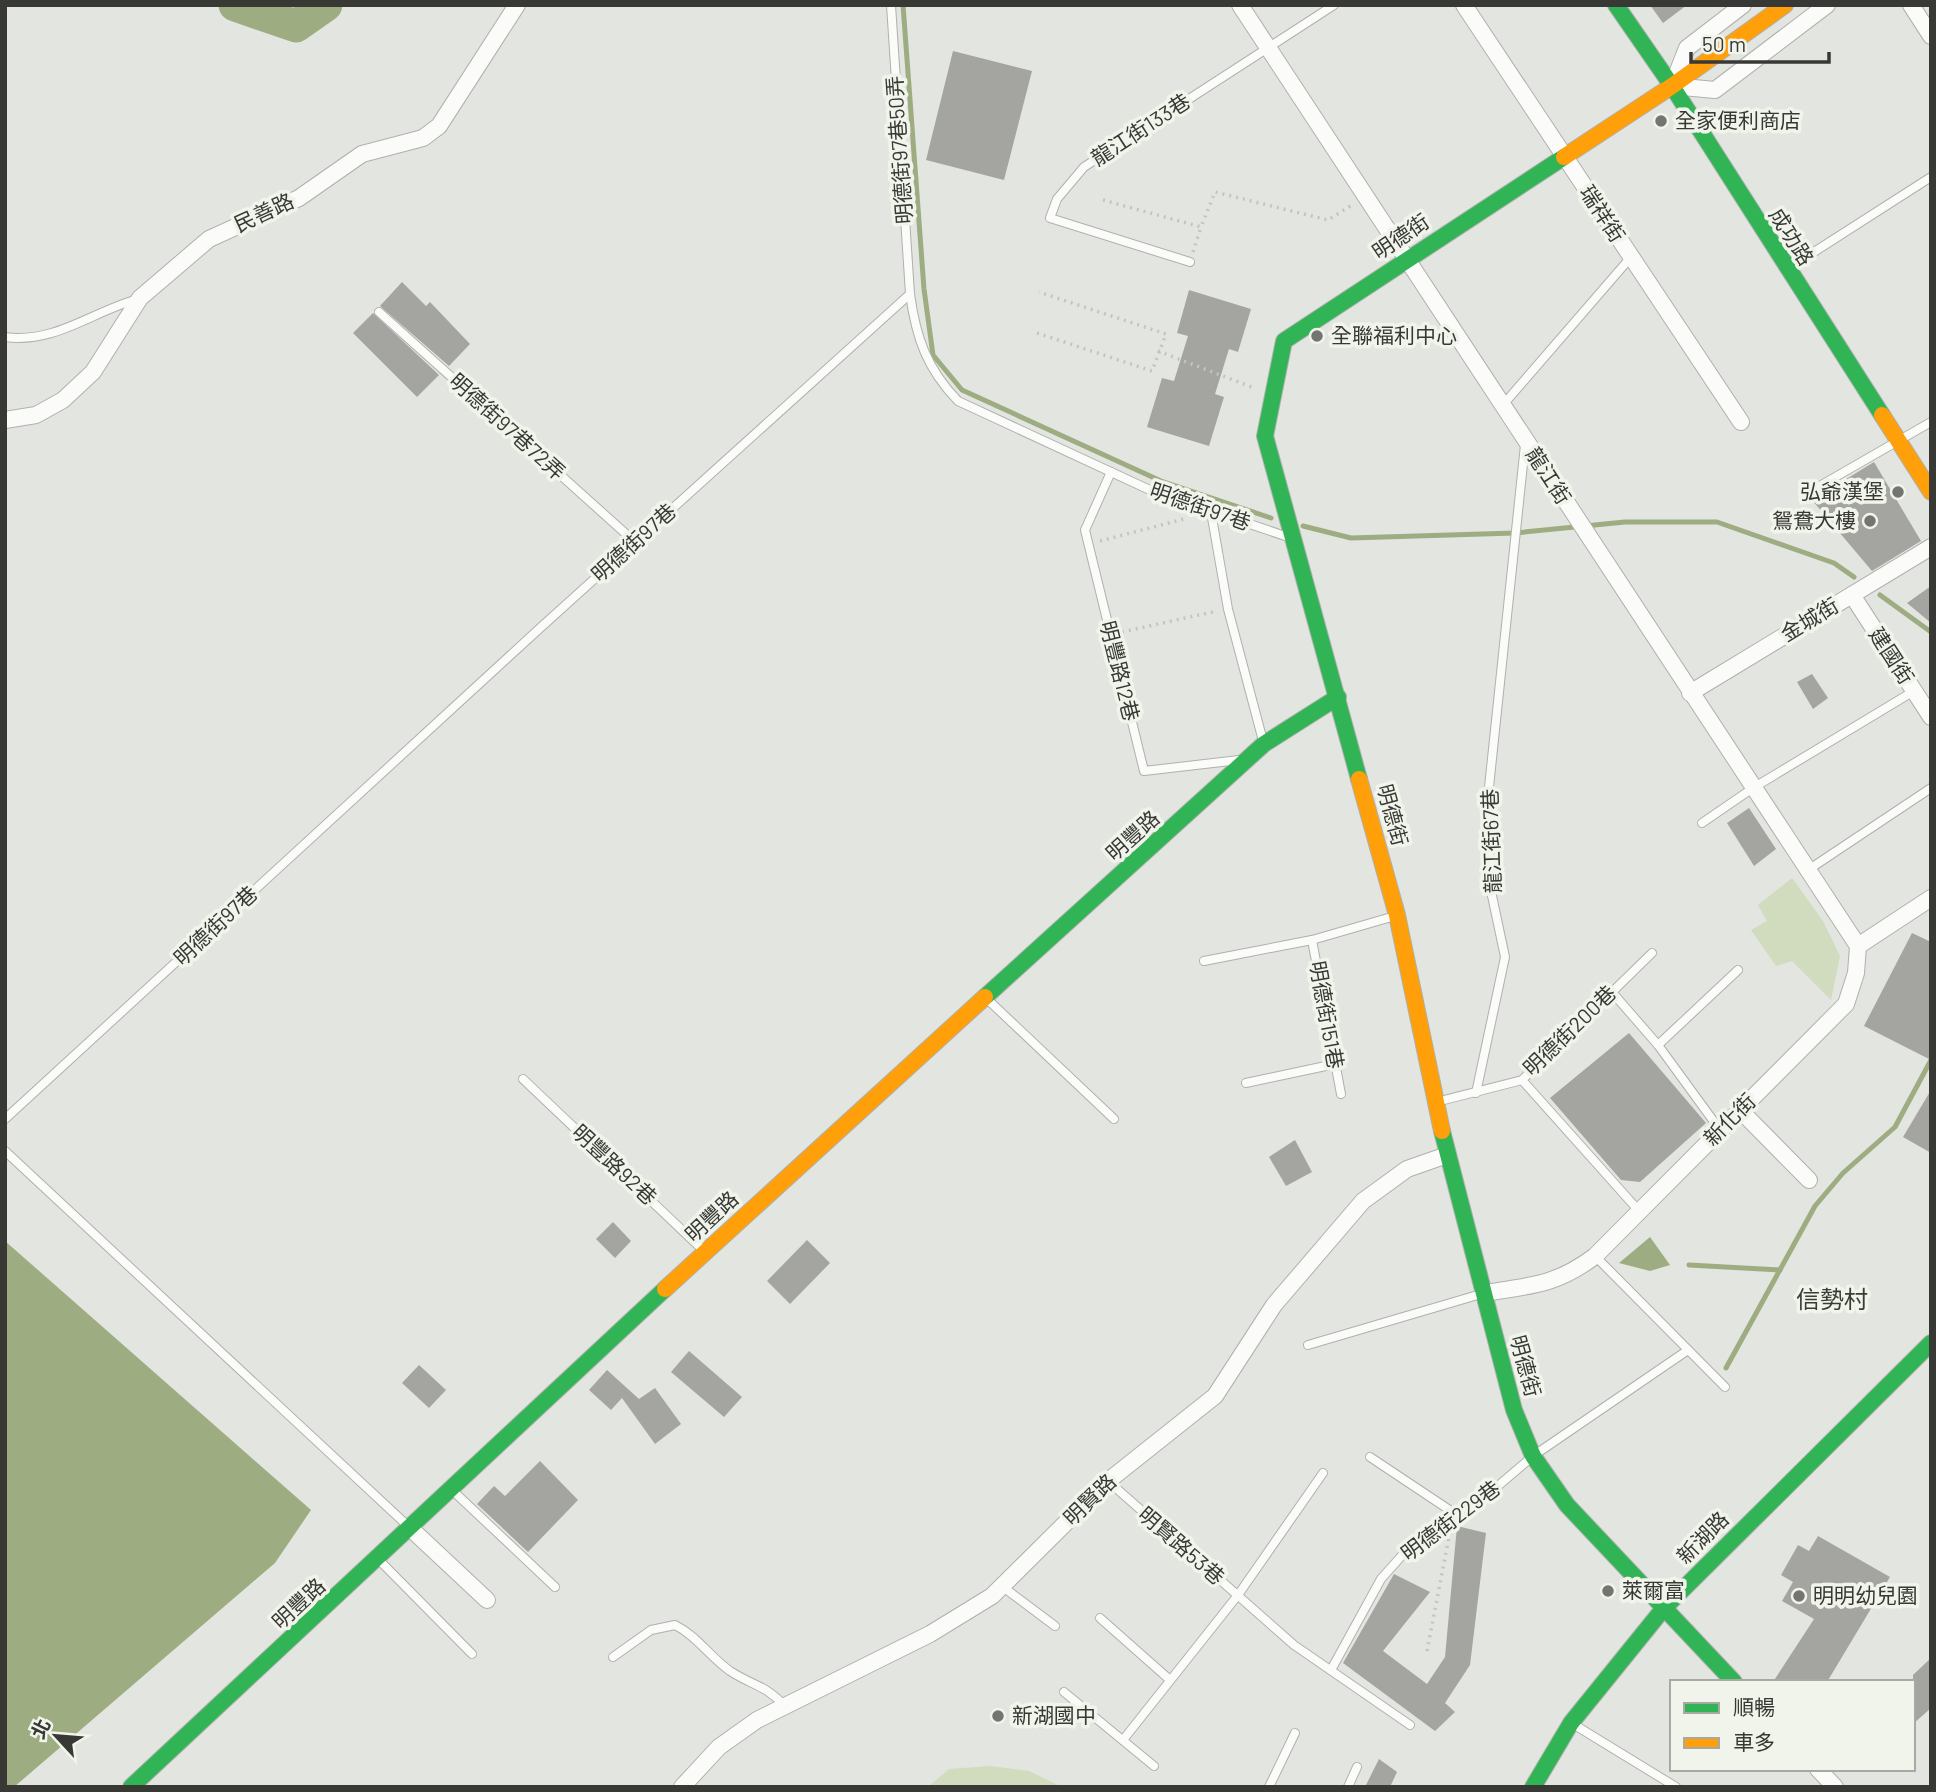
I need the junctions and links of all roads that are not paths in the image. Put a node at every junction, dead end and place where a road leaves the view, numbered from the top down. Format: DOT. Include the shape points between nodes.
graph roads {
  1 [pos="517,5"];
  2 [pos="891,5"];
  3 [pos="1240,5"];
  4 [pos="1334,5"];
  5 [pos="1464,5"];
  6 [pos="1616,5"];
  7 [pos="1743,5"];
  8 [pos="1785,5"];
  9 [pos="1828,5"];
  10 [pos="1911,5"];
  11 [pos="1931,36"];
  12 [pos="1268,48"];
  13 [pos="1672,86"];
  14 [pos="1564,155"];
  15 [pos="1931,177"];
  16 [pos="1631,257"];
  17 [pos="1406,258"];
  18 [pos="1190,262"];
  19 [pos="1786,270"];
  20 [pos="909,294"];
  21 [pos="140,298"];
  22 [pos="379,312"];
  23 [pos="5,337"];
  24 [pos="1502,406"];
  25 [pos="5,421"];
  26 [pos="1741,422"];
  27 [pos="1931,422"];
  28 [pos="1526,442"];
  29 [pos="1898,442"];
  30 [pos="1111,472"];
  31 [pos="1811,491"];
  32 [pos="1931,492"];
  33 [pos="1211,512"];
  34 [pos="1291,538"];
  35 [pos="635,542"];
  36 [pos="1931,547"];
  37 [pos="1852,595"];
  38 [pos="1914,691"];
  39 [pos="1690,693"];
  40 [pos="1338,697"];
  41 [pos="1931,717"];
  42 [pos="1264,744"];
  43 [pos="1249,758"];
  44 [pos="1753,788"];
  45 [pos="1931,788"];
  46 [pos="1702,823"];
  47 [pos="1808,871"];
  48 [pos="1931,898"];
  49 [pos="1397,915"];
  50 [pos="1312,940"];
  51 [pos="1858,946"];
  52 [pos="1652,953"];
  53 [pos="1204,961"];
  54 [pos="1738,970"];
  55 [pos="1611,991"];
  56 [pos="986,998"];
  57 [pos="1658,1045"];
  58 [pos="1335,1064"];
  59 [pos="523,1079"];
  60 [pos="1522,1080"];
  61 [pos="1246,1083"];
  62 [pos="1476,1093"];
  63 [pos="1340,1094"];
  64 [pos="1437,1102"];
  65 [pos="1740,1110"];
  66 [pos="5,1119"];
  67 [pos="1114,1119"];
  68 [pos="1720,1130"];
  69 [pos="5,1151"];
  70 [pos="1447,1155"];
  71 [pos="1809,1180"];
  72 [pos="1639,1211"];
  73 [pos="706,1252"];
  74 [pos="1595,1256"];
  75 [pos="1484,1293"];
  76 [pos="1931,1343"];
  77 [pos="1308,1345"];
  78 [pos="1688,1350"];
  79 [pos="1725,1387"];
  80 [pos="1533,1456"];
  81 [pos="1370,1457"];
  82 [pos="1323,1473"];
  83 [pos="1108,1481"];
  84 [pos="450,1488"];
  85 [pos="1454,1513"];
  86 [pos="409,1527"];
  87 [pos="377,1559"];
  88 [pos="555,1587"];
  89 [pos="1003,1587"];
  90 [pos="1238,1595"];
  91 [pos="487,1600"];
  92 [pos="1664,1608"];
  93 [pos="1100,1618"];
  94 [pos="1055,1626"];
  95 [pos="472,1654"];
  96 [pos="613,1657"];
  97 [pos="1331,1670"];
  98 [pos="1170,1680"];
  99 [pos="1732,1680"];
  100 [pos="1064,1692"];
  101 [pos="785,1706"];
  102 [pos="1571,1723"];
  103 [pos="1410,1726"];
  104 [pos="1295,1733"];
  105 [pos="1123,1740"];
  106 [pos="1154,1766"];
  107 [pos="1357,1767"];
  108 [pos="1820,1771"];
  109 [pos="131,1787"];
  110 [pos="682,1787"];
  111 [pos="1269,1787"];
  112 [pos="1348,1787"];
  113 [pos="1533,1787"];
  114 [pos="1676,1787"];
  115 [pos="1835,1787"];
  1 -- 21 [label="street, 民善路" via="439,126 423,138 362,154 299,198 209,239"];
  2 -- 20 [label="lane, 明德街97巷50弄"];
  3 -- 12 [label="street, 龍江街"];
  4 -- 12 [label="lane"];
  5 -- 14 [label="street, 瑞祥街"];
  6 -- 13 [label="street, 成功路"];
  7 -- 13 [label="street" via="1687,48"];
  8 -- 13 [label="street, 明德街"];
  9 -- 13 [label="street" via="1715,90"];
  10 -- 11 [label="street"];
  12 -- 17 [label="street, 龍江街"];
  12 -- 18 [label="lane, 龍江街133巷" via="1084,167 1057,199 1050,218"];
  13 -- 14 [label="street, 明德街"];
  13 -- 19 [label="street, 成功路"];
  14 -- 16 [label="street, 瑞祥街"];
  14 -- 17 [label="street, 明德街"];
  15 -- 19 [label="lane"];
  16 -- 24 [label="lane"];
  16 -- 26 [label="street, 瑞祥街"];
  17 -- 24 [label="street, 龍江街"];
  17 -- 34 [label="street, 明德街" via="1284,341 1265,436"];
  19 -- 29 [label="street, 成功路"];
  20 -- 30 [label="lane, 明德街97巷" via="914,330 926,359 958,401"];
  20 -- 35 [label="lane, 明德街97巷"];
  21 -- 23 [label="lane" via="111,306 62,332"];
  21 -- 25 [label="street, 民善路" via="93,372 63,400 36,415"];
  22 -- 35 [label="lane, 明德街97巷72弄"];
  24 -- 28 [label="street, 龍江街"];
  27 -- 29 [label="lane"];
  28 -- 39 [label="street, 龍江街"];
  28 -- 62 [label="lane, 龍江街67巷" via="1487,806 1491,891 1505,957"];
  29 -- 31 [label="lane"];
  29 -- 32 [label="street, 成功路"];
  30 -- 33 [label="lane, 明德街97巷"];
  30 -- 43 [label="lane, 明豐路12巷" via="1085,530 1144,771"];
  33 -- 34 [label="lane, 明德街97巷"];
  33 -- 42 [label="lane" via="1228,609"];
  34 -- 40 [label="street, 明德街"];
  35 -- 66 [label="lane, 明德街97巷"];
  36 -- 37 [label="street, 金城街"];
  37 -- 38 [label="street, 建國街"];
  37 -- 39 [label="street, 金城街"];
  38 -- 41 [label="street, 建國街"];
  38 -- 44 [label="lane"];
  39 -- 44 [label="street, 龍江街"];
  40 -- 42 [label="street, 明豐路"];
  40 -- 49 [label="street, 明德街"];
  42 -- 43 [label="street, 明豐路"];
  43 -- 56 [label="street, 明豐路"];
  44 -- 46 [label="lane"];
  44 -- 47 [label="street, 龍江街"];
  45 -- 47 [label="lane"];
  47 -- 51 [label="street, 龍江街"];
  48 -- 51 [label="street"];
  49 -- 50 [label="lane, 明德街151巷"];
  49 -- 64 [label="street, 明德街"];
  50 -- 53 [label="lane"];
  50 -- 58 [label="lane, 明德街151巷"];
  51 -- 65 [label="street, 新化街" via="1856,973 1846,1004"];
  52 -- 55 [label="lane, 明德街200巷"];
  54 -- 57 [label="lane"];
  55 -- 57 [label="lane"];
  55 -- 60 [label="lane, 明德街200巷"];
  56 -- 67 [label="lane"];
  56 -- 73 [label="street, 明豐路"];
  57 -- 68 [label="lane"];
  58 -- 61 [label="lane"];
  58 -- 63 [label="lane, 明德街151巷"];
  59 -- 73 [label="lane, 明豐路92巷"];
  60 -- 62 [label="lane, 明德街200巷"];
  60 -- 72 [label="lane"];
  62 -- 64 [label="lane, 明德街200巷"];
  64 -- 70 [label="street, 明德街"];
  65 -- 68 [label="street, 新化街"];
  65 -- 71 [label="street"];
  68 -- 72 [label="street, 新化街"];
  69 -- 86 [label="lane"];
  70 -- 75 [label="street, 明德街"];
  70 -- 83 [label="street, 明賢路" via="1407,1169 1363,1201 1274,1305 1215,1396"];
  72 -- 74 [label="street, 新化街"];
  73 -- 84 [label="street, 明豐路"];
  74 -- 75 [label="street, 新化街" via="1571,1275 1548,1283"];
  74 -- 78 [label="lane"];
  75 -- 77 [label="lane"];
  75 -- 80 [label="street, 明德街" via="1514,1410"];
  76 -- 92 [label="street, 新湖路"];
  78 -- 79 [label="lane"];
  78 -- 80 [label="lane, 明德街229巷"];
  80 -- 85 [label="lane, 明德街229巷" via="1485,1497"];
  80 -- 92 [label="street, 明德街" via="1567,1506"];
  81 -- 85 [label="lane"];
  82 -- 90 [label="lane, 明賢路53巷"];
  83 -- 89 [label="street, 明賢路"];
  83 -- 90 [label="lane, 明賢路53巷"];
  84 -- 86 [label="street, 明豐路"];
  84 -- 88 [label="lane"];
  85 -- 97 [label="lane, 明德街229巷" via="1381,1578"];
  86 -- 87 [label="street, 明豐路"];
  86 -- 91 [label="street"];
  87 -- 95 [label="lane"];
  87 -- 109 [label="street, 明豐路"];
  89 -- 94 [label="lane"];
  89 -- 101 [label="street, 明賢路" via="930,1634"];
  90 -- 97 [label="lane" via="1294,1645"];
  90 -- 98 [label="lane"];
  92 -- 99 [label="street, 明德街"];
  92 -- 102 [label="street, 新湖路"];
  93 -- 98 [label="lane"];
  96 -- 101 [label="lane" via="651,1630 675,1625 730,1671 770,1690"];
  97 -- 103 [label="lane"];
  98 -- 105 [label="lane"];
  100 -- 105 [label="lane"];
  101 -- 110 [label="street, 明賢路" via="719,1747"];
  102 -- 113 [label="street, 新湖路"];
  102 -- 114 [label="lane"];
  104 -- 111 [label="lane"];
  105 -- 106 [label="lane"];
  107 -- 112 [label="lane"];
  108 -- 115 [label="street"];
}
